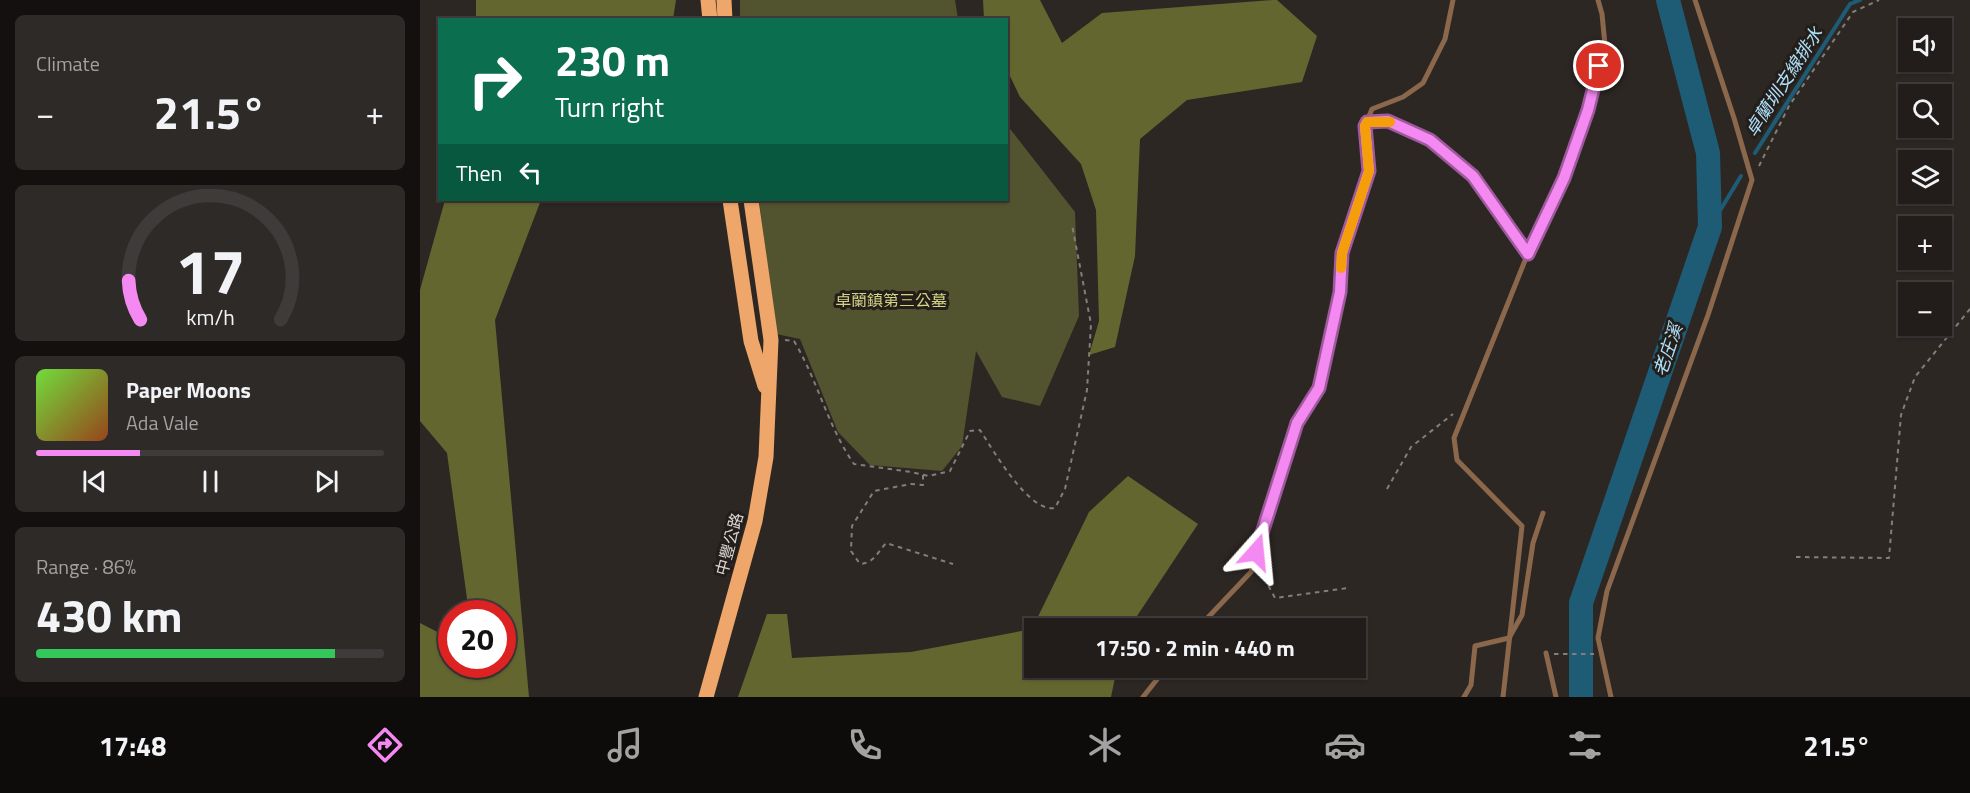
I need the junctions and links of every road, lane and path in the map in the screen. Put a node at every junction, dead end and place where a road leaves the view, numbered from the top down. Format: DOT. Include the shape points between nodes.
graph roads {
  1 [pos="708,0"];
  2 [pos="724,0"];
  3 [pos="1453,0"];
  4 [pos="1598,0"];
  5 [pos="1695,0"];
  6 [pos="1879,0"];
  7 [pos="710,18"];
  8 [pos="725,18"];
  9 [pos="1367,122"];
  10 [pos="1752,180"];
  11 [pos="730,201"];
  12 [pos="751,201"];
  13 [pos="1072,225"];
  14 [pos="1528,254"];
  15 [pos="1970,309"];
  16 [pos="771,339"];
  17 [pos="769,398"];
  18 [pos="1468,402"];
  19 [pos="923,475"];
  20 [pos="1387,489"];
  21 [pos="1543,513"];
  22 [pos="1796,557"];
  23 [pos="1253,563"];
  24 [pos="953,564"];
  25 [pos="1348,588"];
  26 [pos="1207,618"];
  27 [pos="1509,638"];
  28 [pos="1546,654"];
  29 [pos="1602,654"];
  30 [pos="1158,678"];
  31 [pos="706,697"];
  32 [pos="1143,697"];
  33 [pos="1464,697"];
  34 [pos="1503,697"];
  35 [pos="1556,697"];
  36 [pos="1611,697"];
  1 -- 7 [label="main road"];
  2 -- 8 [label="main road"];
  3 -- 9 [label="lane" via="1445,39 1423,83 1403,97 1372,109"];
  4 -- 14 [label="lane" via="1605,45 1588,110 1564,178"];
  5 -- 10 [label="lane"];
  6 -- 10 [label="path" via="1853,12 1789,106"];
  9 -- 14 [label="lane" via="1388,121 1430,140 1473,176"];
  9 -- 23 [label="lane" via="1369,171 1342,253 1340,292 1319,388 1297,423"];
  10 -- 29 [label="lane" via="1708,315 1607,591 1598,638"];
  11 -- 17 [label="main road, 中豐公路" via="751,341"];
  12 -- 16 [label="main road, 中豐公路"];
  13 -- 19 [label="path" via="1090,324 1088,390 1065,489 1055,508 1037,504 1020,488 980,430 970,431 950,471"];
  14 -- 18 [label="lane"];
  15 -- 22 [label="path" via="1915,376 1901,416 1889,558"];
  16 -- 17 [label="main road, 中豐公路"];
  16 -- 19 [label="path" via="794,341 839,442 854,464"];
  17 -- 31 [label="main road, 中豐公路" via="766,457 755,521"];
  18 -- 20 [label="path" via="1411,447"];
  18 -- 27 [label="lane" via="1454,438 1457,460 1522,526"];
  19 -- 24 [label="path" via="923,484 873,491 852,526 851,550 860,564 873,561 885,543"];
  21 -- 27 [label="lane" via="1533,543 1522,615"];
  23 -- 25 [label="path" via="1263,573 1275,598"];
  23 -- 26 [label="lane" via="1251,572"];
  27 -- 33 [label="lane" via="1475,646 1471,685"];
  27 -- 34 [label="lane"];
  28 -- 29 [label="path"];
  28 -- 35 [label="lane"];
  29 -- 36 [label="lane"];
  30 -- 32 [label="lane"];
}
